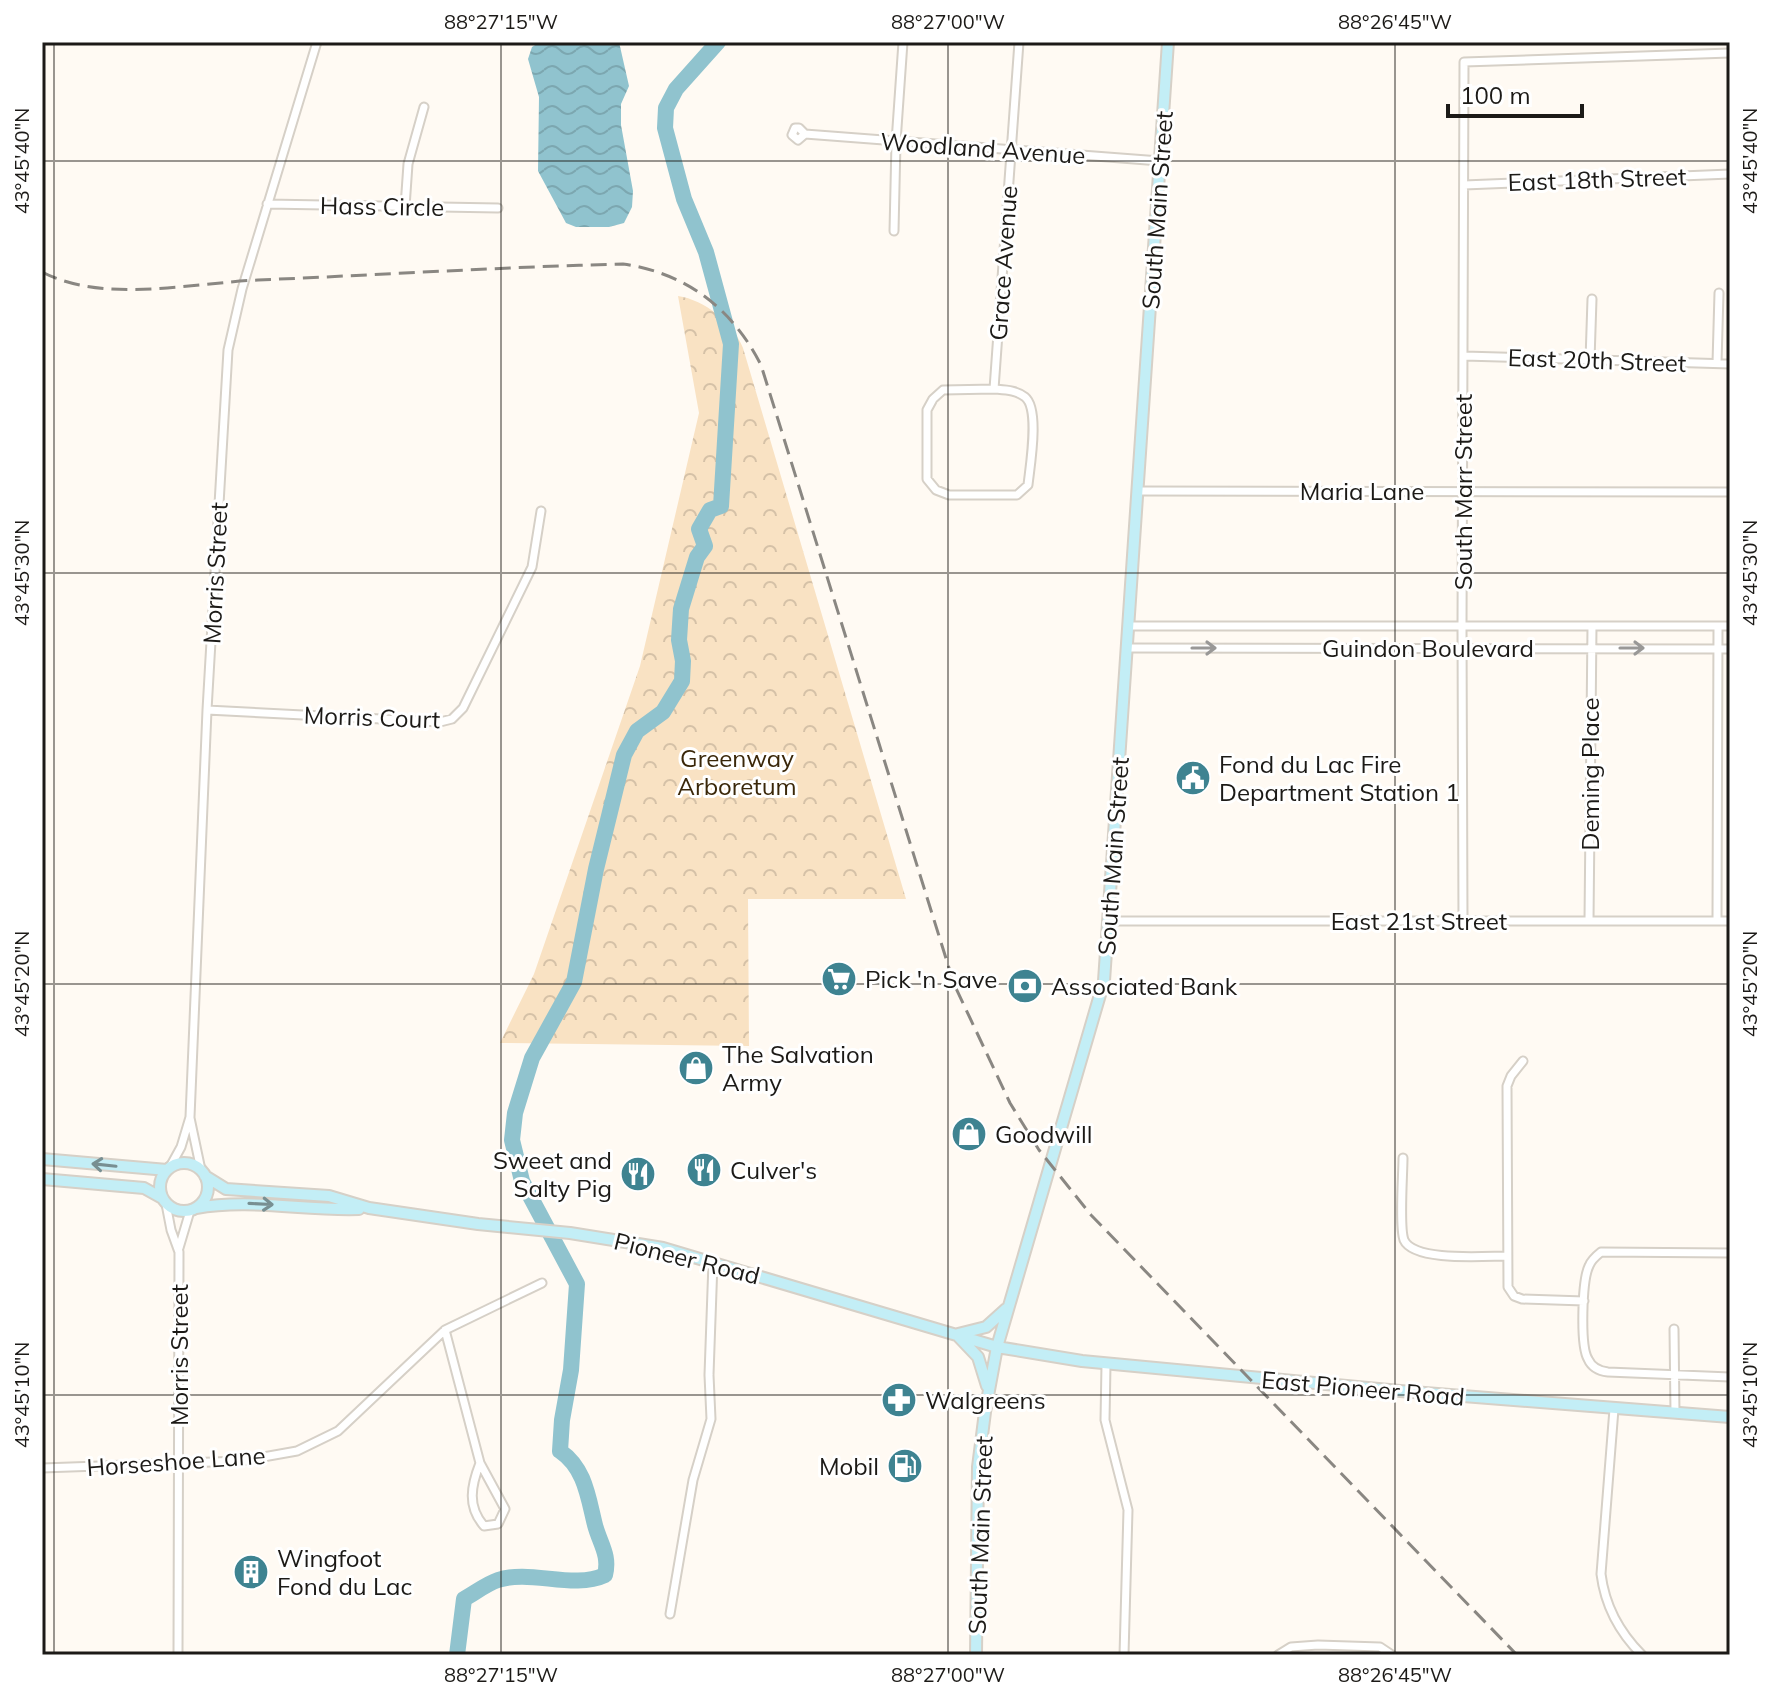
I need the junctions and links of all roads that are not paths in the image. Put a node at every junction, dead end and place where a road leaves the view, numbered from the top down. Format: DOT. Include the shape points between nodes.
graph roads {
  1 [pos="317,42"];
  2 [pos="903,42"];
  3 [pos="1019,42"];
  4 [pos="1168,42"];
  5 [pos="1730,53"];
  6 [pos="424,107"];
  7 [pos="805,134"];
  8 [pos="896,142"];
  9 [pos="1011,150"];
  10 [pos="1160,161"];
  11 [pos="1730,174"];
  12 [pos="1464,185"];
  13 [pos="267,204"];
  14 [pos="405,207"];
  15 [pos="498,208"];
  16 [pos="894,231"];
  17 [pos="1719,293"];
  18 [pos="1592,299"];
  19 [pos="1464,356"];
  20 [pos="1590,360"];
  21 [pos="1717,363"];
  22 [pos="1730,364"];
  23 [pos="994,389"];
  24 [pos="1137,491"];
  25 [pos="1464,491"];
  26 [pos="1730,492"];
  27 [pos="541,511"];
  28 [pos="1128,626"];
  29 [pos="1592,626"];
  30 [pos="1718,626"];
  31 [pos="1730,626"];
  32 [pos="1462,627"];
  33 [pos="1126,648"];
  34 [pos="1462,648"];
  35 [pos="1591,648"];
  36 [pos="1717,649"];
  37 [pos="1730,649"];
  38 [pos="207,710"];
  39 [pos="1108,921"];
  40 [pos="1463,921"];
  41 [pos="1589,921"];
  42 [pos="1717,921"];
  43 [pos="1730,921"];
  44 [pos="1523,1061"];
  45 [pos="190,1117"];
  46 [pos="1403,1158"];
  47 [pos="42,1159"];
  48 [pos="169,1168"];
  49 [pos="203,1173"];
  50 [pos="42,1179"];
  51 [pos="164,1201"];
  52 [pos="369,1208"];
  53 [pos="193,1209"];
  54 [pos="179,1248"];
  55 [pos="1730,1253"];
  56 [pos="1507,1256"];
  57 [pos="713,1262"];
  58 [pos="542,1283"];
  59 [pos="1584,1301"];
  60 [pos="1011,1302"];
  61 [pos="1674,1329"];
  62 [pos="445,1330"];
  63 [pos="957,1335"];
  64 [pos="997,1347"];
  65 [pos="1106,1365"];
  66 [pos="1675,1375"];
  67 [pos="1730,1377"];
  68 [pos="989,1391"];
  69 [pos="1614,1409"];
  70 [pos="1675,1413"];
  71 [pos="1730,1417"];
  72 [pos="179,1463"];
  73 [pos="480,1463"];
  74 [pos="42,1468"];
  75 [pos="670,1614"];
  76 [pos="178,1655"];
  77 [pos="976,1655"];
  78 [pos="1124,1655"];
  79 [pos="1278,1655"];
  80 [pos="1392,1655"];
  81 [pos="1642,1655"];
  1 -- 13 [label="street, Morris Street"];
  2 -- 8 [label="street"];
  3 -- 9 [label="street, Grace Avenue"];
  4 -- 10 [label="main road, South Main Street"];
  5 -- 12 [label="street, South Marr Street" via="1464,62"];
  6 -- 14 [label="street" via="408,164"];
  7 -- 8 [label="street, Woodland Avenue"];
  8 -- 9 [label="street, Woodland Avenue"];
  8 -- 16 [label="street"];
  9 -- 10 [label="street, Woodland Avenue"];
  9 -- 23 [label="street, Grace Avenue"];
  10 -- 24 [label="main road, South Main Street"];
  11 -- 12 [label="street, East 18th Street"];
  12 -- 19 [label="street, South Marr Street"];
  13 -- 14 [label="street, Hass Circle"];
  13 -- 38 [label="street, Morris Street" via="228,350"];
  14 -- 15 [label="street, Hass Circle"];
  17 -- 21 [label="street"];
  18 -- 20 [label="street"];
  19 -- 20 [label="street, East 20th Street"];
  19 -- 25 [label="street, South Marr Street"];
  20 -- 21 [label="street, East 20th Street"];
  21 -- 22 [label="street, East 20th Street"];
  23 -- 23 [label="street" via="943,390 933,399 927,410 927,479 936,490 949,495 1017,495 1028,485 1033,412 1028,399 1013,390"];
  24 -- 25 [label="street, Maria Lane"];
  24 -- 28 [label="main road, South Main Street"];
  25 -- 26 [label="street, Maria Lane"];
  25 -- 32 [label="street, South Marr Street"];
  27 -- 38 [label="street, Morris Court" via="532,567 463,708 452,719"];
  28 -- 32 [label="street, Guindon Boulevard"];
  28 -- 33 [label="main road, South Main Street"];
  29 -- 30 [label="street, Guindon Boulevard"];
  29 -- 32 [label="street, Guindon Boulevard"];
  29 -- 35 [label="street, Deming Place"];
  30 -- 31 [label="street, Guindon Boulevard"];
  30 -- 36 [label="street"];
  32 -- 34 [label="street, South Marr Street"];
  33 -- 34 [label="street, Guindon Boulevard, one-way"];
  33 -- 39 [label="main road, South Main Street"];
  34 -- 35 [label="street, Guindon Boulevard"];
  34 -- 40 [label="street, South Marr Street"];
  35 -- 36 [label="street, Guindon Boulevard, one-way"];
  35 -- 41 [label="street, Deming Place"];
  36 -- 37 [label="street, Guindon Boulevard"];
  36 -- 42 [label="street"];
  38 -- 45 [label="street, Morris Street"];
  39 -- 40 [label="street, East 21st Street"];
  39 -- 60 [label="main road, South Main Street" via="1104,981 1095,1018"];
  40 -- 41 [label="street, East 21st Street"];
  41 -- 42 [label="street, East 21st Street"];
  42 -- 43 [label="street, East 21st Street"];
  44 -- 56 [label="street" via="1507,1086"];
  45 -- 48 [label="street, Morris Street"];
  45 -- 49 [label="street, Morris Street"];
  46 -- 56 [label="street" via="1403,1234 1409,1246 1435,1254"];
  48 -- 47 [label="main road, one-way"];
  48 -- 49 [label="main road" via="183,1163"];
  48 -- 51 [label="main road" via="160,1183"];
  49 -- 52 [label="main road, Pioneer Road" via="226,1189 329,1196"];
  49 -- 53 [label="main road" via="208,1190"];
  50 -- 51 [label="main road" via="134,1186"];
  51 -- 53 [label="main road" via="179,1211"];
  51 -- 54 [label="street, Morris Street"];
  53 -- 52 [label="main road, Pioneer Road, one-way" via="239,1203"];
  52 -- 57 [label="main road, Pioneer Road" via="570,1233"];
  53 -- 54 [label="street, Morris Street"];
  54 -- 72 [label="street, Morris Street"];
  55 -- 59 [label="street" via="1601,1252 1587,1270"];
  56 -- 59 [label="street" via="1507,1284 1516,1298"];
  57 -- 63 [label="main road, Pioneer Road"];
  57 -- 75 [label="street" via="711,1419 693,1480"];
  58 -- 62 [label="street, Horseshoe Lane"];
  59 -- 66 [label="street" via="1585,1352 1595,1368"];
  60 -- 63 [label="main road" via="994,1323"];
  60 -- 64 [label="main road, South Main Street"];
  61 -- 66 [label="street"];
  62 -- 72 [label="street, Horseshoe Lane" via="338,1431 297,1451 241,1461"];
  62 -- 73 [label="street"];
  63 -- 64 [label="main road, Pioneer Road"];
  63 -- 68 [label="main road" via="978,1357"];
  64 -- 65 [label="main road, East Pioneer Road"];
  64 -- 68 [label="main road, South Main Street"];
  65 -- 69 [label="main road, East Pioneer Road"];
  65 -- 78 [label="street" via="1105,1420 1128,1510"];
  66 -- 67 [label="street"];
  66 -- 70 [label="street"];
  68 -- 77 [label="main road, South Main Street" via="978,1467"];
  69 -- 70 [label="main road, East Pioneer Road"];
  69 -- 81 [label="street" via="1601,1574 1614,1618"];
  70 -- 71 [label="main road, East Pioneer Road"];
  72 -- 74 [label="street, Horseshoe Lane"];
  72 -- 76 [label="street, Morris Street"];
  73 -- 73 [label="street" via="471,1500 484,1526 498,1524 505,1509"];
  79 -- 80 [label="street" via="1291,1647 1325,1645 1380,1647"];
}
